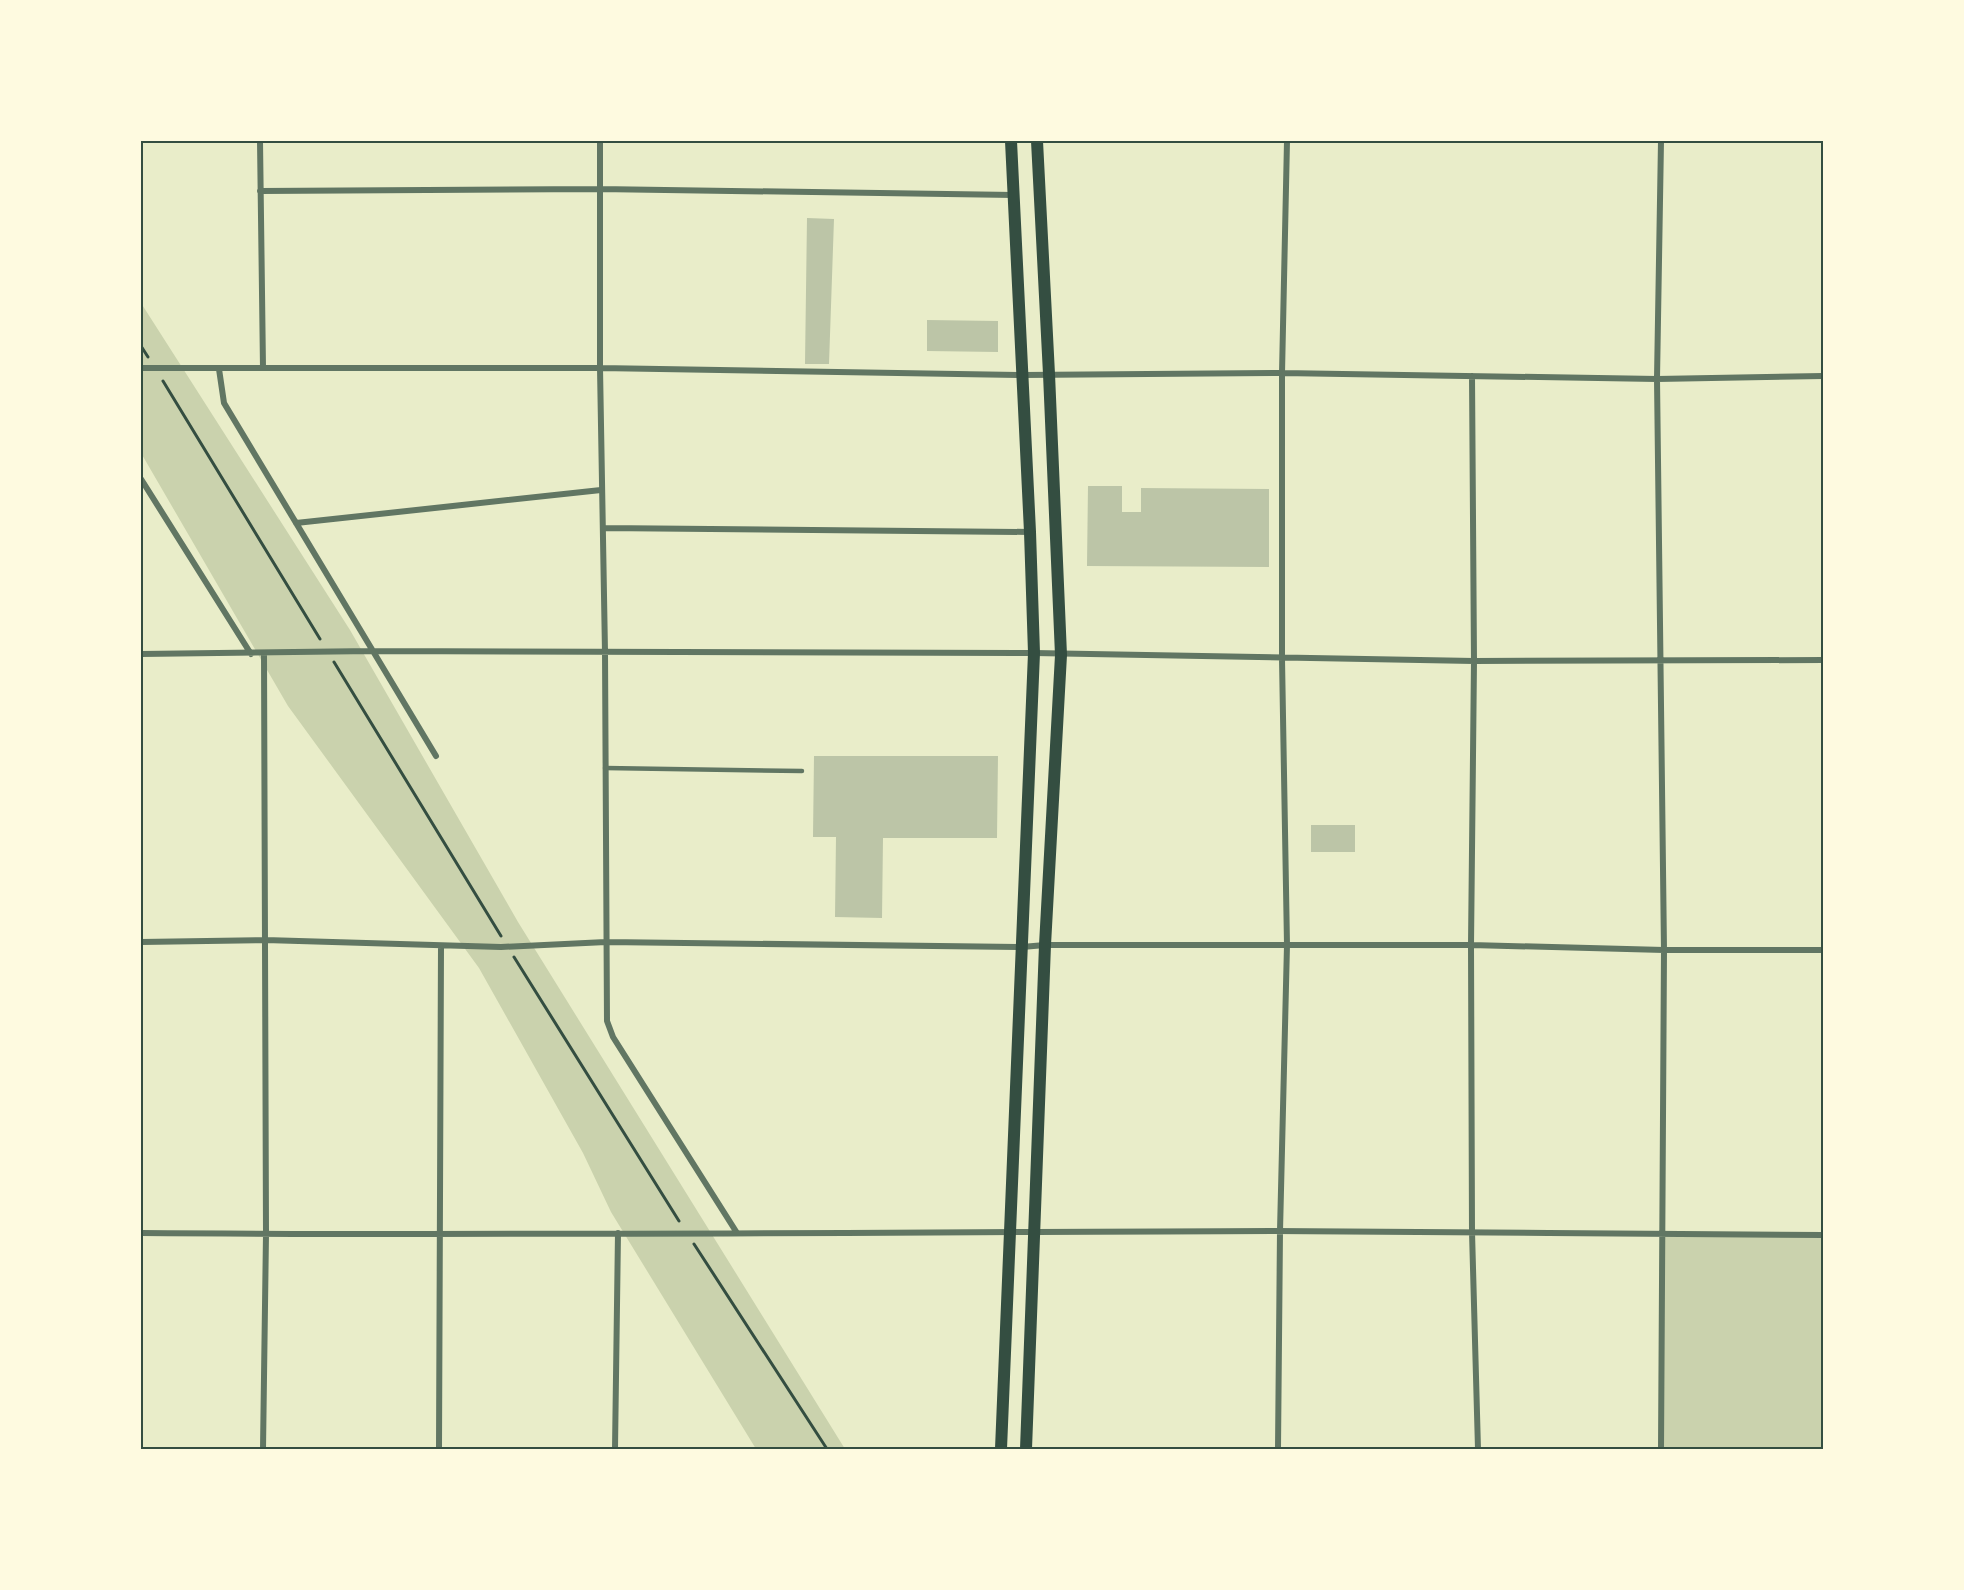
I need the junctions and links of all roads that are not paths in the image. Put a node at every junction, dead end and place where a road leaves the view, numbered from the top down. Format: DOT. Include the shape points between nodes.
graph roads {
  1 [pos="260,141"];
  2 [pos="600,141"];
  3 [pos="1011,141"];
  4 [pos="1037,141"];
  5 [pos="1287,141"];
  6 [pos="1661,141"];
  7 [pos="599,189"];
  8 [pos="260,190"];
  9 [pos="1014,195"];
  10 [pos="141,368"];
  11 [pos="263,368"];
  12 [pos="600,368"];
  13 [pos="219,369"];
  14 [pos="1282,373"];
  15 [pos="1050,374"];
  16 [pos="1023,375"];
  17 [pos="1472,376"];
  18 [pos="1823,376"];
  19 [pos="1657,379"];
  20 [pos="141,479"];
  21 [pos="602,490"];
  22 [pos="296,523"];
  23 [pos="603,528"];
  24 [pos="1030,532"];
  25 [pos="374,651"];
  26 [pos="605,652"];
  27 [pos="1034,653"];
  28 [pos="141,654"];
  29 [pos="251,654"];
  30 [pos="264,654"];
  31 [pos="1061,655"];
  32 [pos="1282,659"];
  33 [pos="1659,660"];
  34 [pos="1823,660"];
  35 [pos="1474,661"];
  36 [pos="436,756"];
  37 [pos="605,768"];
  38 [pos="802,771"];
  39 [pos="265,940"];
  40 [pos="141,942"];
  41 [pos="606,942"];
  42 [pos="1046,945"];
  43 [pos="1287,945"];
  44 [pos="1471,945"];
  45 [pos="441,947"];
  46 [pos="1022,947"];
  47 [pos="1664,950"];
  48 [pos="1823,950"];
  49 [pos="1280,1231"];
  50 [pos="1011,1232"];
  51 [pos="1034,1232"];
  52 [pos="1472,1232"];
  53 [pos="141,1233"];
  54 [pos="618,1233"];
  55 [pos="737,1233"];
  56 [pos="266,1234"];
  57 [pos="441,1234"];
  58 [pos="1662,1235"];
  59 [pos="1823,1235"];
  60 [pos="263,1449"];
  61 [pos="439,1449"];
  62 [pos="615,1449"];
  63 [pos="1001,1449"];
  64 [pos="1026,1449"];
  65 [pos="1278,1449"];
  66 [pos="1478,1449"];
  67 [pos="1661,1449"];
  1 -- 8 [label="street"];
  2 -- 7 [label="street"];
  3 -- 9 [label="main road"];
  4 -- 15 [label="main road"];
  5 -- 14 [label="street"];
  6 -- 19 [label="street"];
  7 -- 8 [label="street"];
  7 -- 9 [label="street"];
  7 -- 12 [label="street"];
  8 -- 11 [label="street"];
  9 -- 16 [label="main road"];
  10 -- 13 [label="street"];
  11 -- 12 [label="street"];
  11 -- 13 [label="street"];
  12 -- 16 [label="street"];
  12 -- 21 [label="street"];
  13 -- 22 [label="street" via="224,403"];
  14 -- 15 [label="street"];
  14 -- 17 [label="street"];
  14 -- 32 [label="street"];
  15 -- 16 [label="street"];
  15 -- 31 [label="main road"];
  16 -- 24 [label="main road"];
  17 -- 19 [label="street"];
  17 -- 35 [label="street"];
  18 -- 19 [label="street"];
  19 -- 33 [label="street"];
  20 -- 29 [label="street"];
  21 -- 22 [label="street"];
  21 -- 23 [label="street"];
  22 -- 25 [label="street"];
  23 -- 24 [label="street"];
  23 -- 26 [label="street"];
  24 -- 27 [label="main road"];
  25 -- 26 [label="street"];
  25 -- 30 [label="street"];
  25 -- 36 [label="street"];
  26 -- 27 [label="street"];
  26 -- 37 [label="street"];
  27 -- 31 [label="street"];
  27 -- 46 [label="main road"];
  28 -- 29 [label="street"];
  29 -- 30 [label="street"];
  30 -- 39 [label="street"];
  31 -- 32 [label="street"];
  31 -- 42 [label="main road"];
  32 -- 35 [label="street"];
  32 -- 43 [label="street"];
  33 -- 34 [label="street"];
  33 -- 35 [label="street"];
  33 -- 47 [label="street"];
  35 -- 44 [label="street"];
  37 -- 38 [label="lane"];
  37 -- 41 [label="street"];
  39 -- 40 [label="street"];
  39 -- 45 [label="street"];
  39 -- 56 [label="street"];
  41 -- 45 [label="street"];
  41 -- 46 [label="street"];
  41 -- 55 [label="street" via="607,1022 613,1037"];
  42 -- 43 [label="street"];
  42 -- 46 [label="street"];
  42 -- 51 [label="main road"];
  43 -- 44 [label="street"];
  43 -- 49 [label="street"];
  44 -- 47 [label="street"];
  44 -- 52 [label="street"];
  45 -- 57 [label="street"];
  46 -- 50 [label="main road"];
  47 -- 48 [label="street"];
  47 -- 58 [label="street"];
  49 -- 51 [label="street"];
  49 -- 52 [label="street"];
  49 -- 65 [label="street"];
  50 -- 51 [label="street"];
  50 -- 55 [label="street"];
  50 -- 63 [label="main road"];
  51 -- 64 [label="main road"];
  52 -- 58 [label="street"];
  52 -- 66 [label="street"];
  53 -- 56 [label="street"];
  54 -- 55 [label="street"];
  54 -- 57 [label="street"];
  54 -- 62 [label="street"];
  56 -- 57 [label="street"];
  56 -- 60 [label="street"];
  57 -- 61 [label="street"];
  58 -- 59 [label="street"];
  58 -- 67 [label="street"];
}
